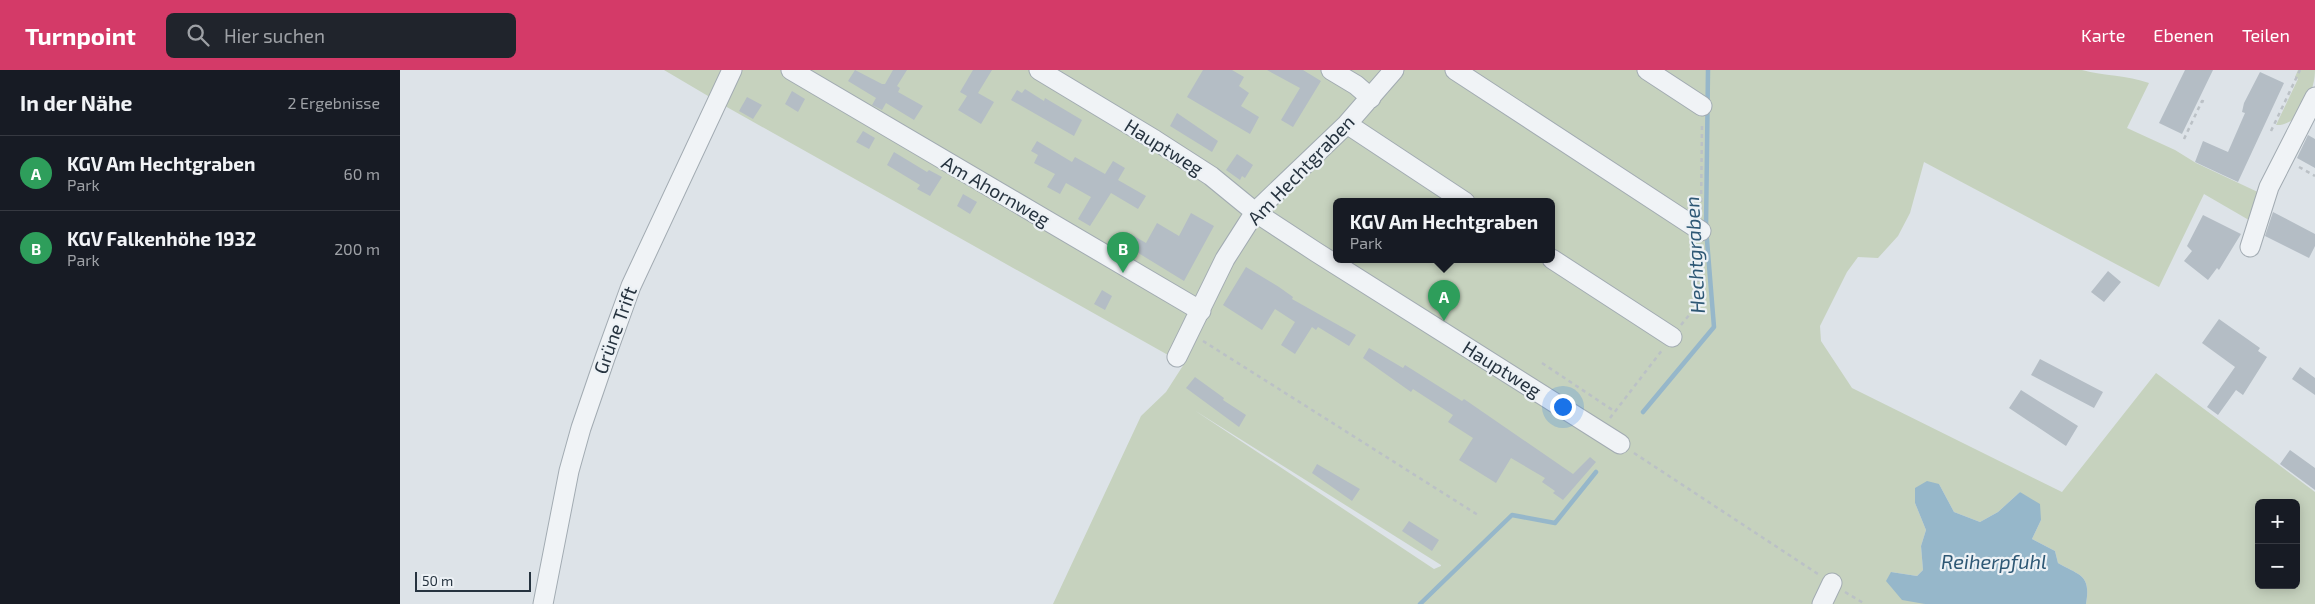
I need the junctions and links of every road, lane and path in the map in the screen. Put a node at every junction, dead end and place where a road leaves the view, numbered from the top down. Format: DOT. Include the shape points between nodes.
graph roads {
  1 [pos="732,70"];
  2 [pos="791,70"];
  3 [pos="1039,70"];
  4 [pos="1332,70"];
  5 [pos="1394,70"];
  6 [pos="1455,70"];
  7 [pos="1646,70"];
  8 [pos="2300,70"];
  9 [pos="2315,97"];
  10 [pos="1370,98"];
  11 [pos="2206,102"];
  12 [pos="1702,106"];
  13 [pos="1348,124"];
  14 [pos="2272,131"];
  15 [pos="2184,139"];
  16 [pos="1459,198"];
  17 [pos="1256,212"];
  18 [pos="1701,231"];
  19 [pos="2250,247"];
  20 [pos="1333,261"];
  21 [pos="1555,261"];
  22 [pos="1336,263"];
  23 [pos="1201,311"];
  24 [pos="1190,332"];
  25 [pos="1672,338"];
  26 [pos="1176,357"];
  27 [pos="1542,363"];
  28 [pos="1614,411"];
  29 [pos="1604,434"];
  30 [pos="1620,444"];
  31 [pos="1478,516"];
  32 [pos="1832,583"];
  33 [pos="543,604"];
  34 [pos="1822,604"];
  35 [pos="1865,604"];
  1 -- 33 [label="lane, Grüne Trift" via="631,286 605,358 569,471"];
  2 -- 23 [label="lane, Am Ahornweg"];
  3 -- 17 [label="lane, Hauptweg" via="1187,160"];
  4 -- 10 [label="lane"];
  5 -- 10 [label="lane, Am Hechtgraben"];
  6 -- 18 [label="lane"];
  7 -- 12 [label="lane"];
  8 -- 14 [label="path"];
  9 -- 19 [label="lane" via="2269,187"];
  10 -- 13 [label="lane, Am Hechtgraben"];
  11 -- 15 [label="path" via="2202,100"];
  12 -- 18 [label="path"];
  13 -- 16 [label="lane"];
  13 -- 17 [label="lane, Am Hechtgraben"];
  17 -- 20 [label="lane, Hauptweg"];
  17 -- 23 [label="lane, Am Hechtgraben" via="1226,259"];
  18 -- 25 [label="path" via="1694,308"];
  21 -- 25 [label="lane"];
  22 -- 29 [label="lane, Hauptweg"];
  23 -- 24 [label="lane, Am Hechtgraben"];
  24 -- 26 [label="lane, Am Hechtgraben"];
  24 -- 31 [label="path"];
  25 -- 28 [label="path"];
  27 -- 28 [label="path"];
  28 -- 29 [label="path"];
  29 -- 30 [label="lane, Hauptweg"];
  30 -- 32 [label="path"];
  32 -- 34 [label="lane"];
  32 -- 35 [label="path"];
}
